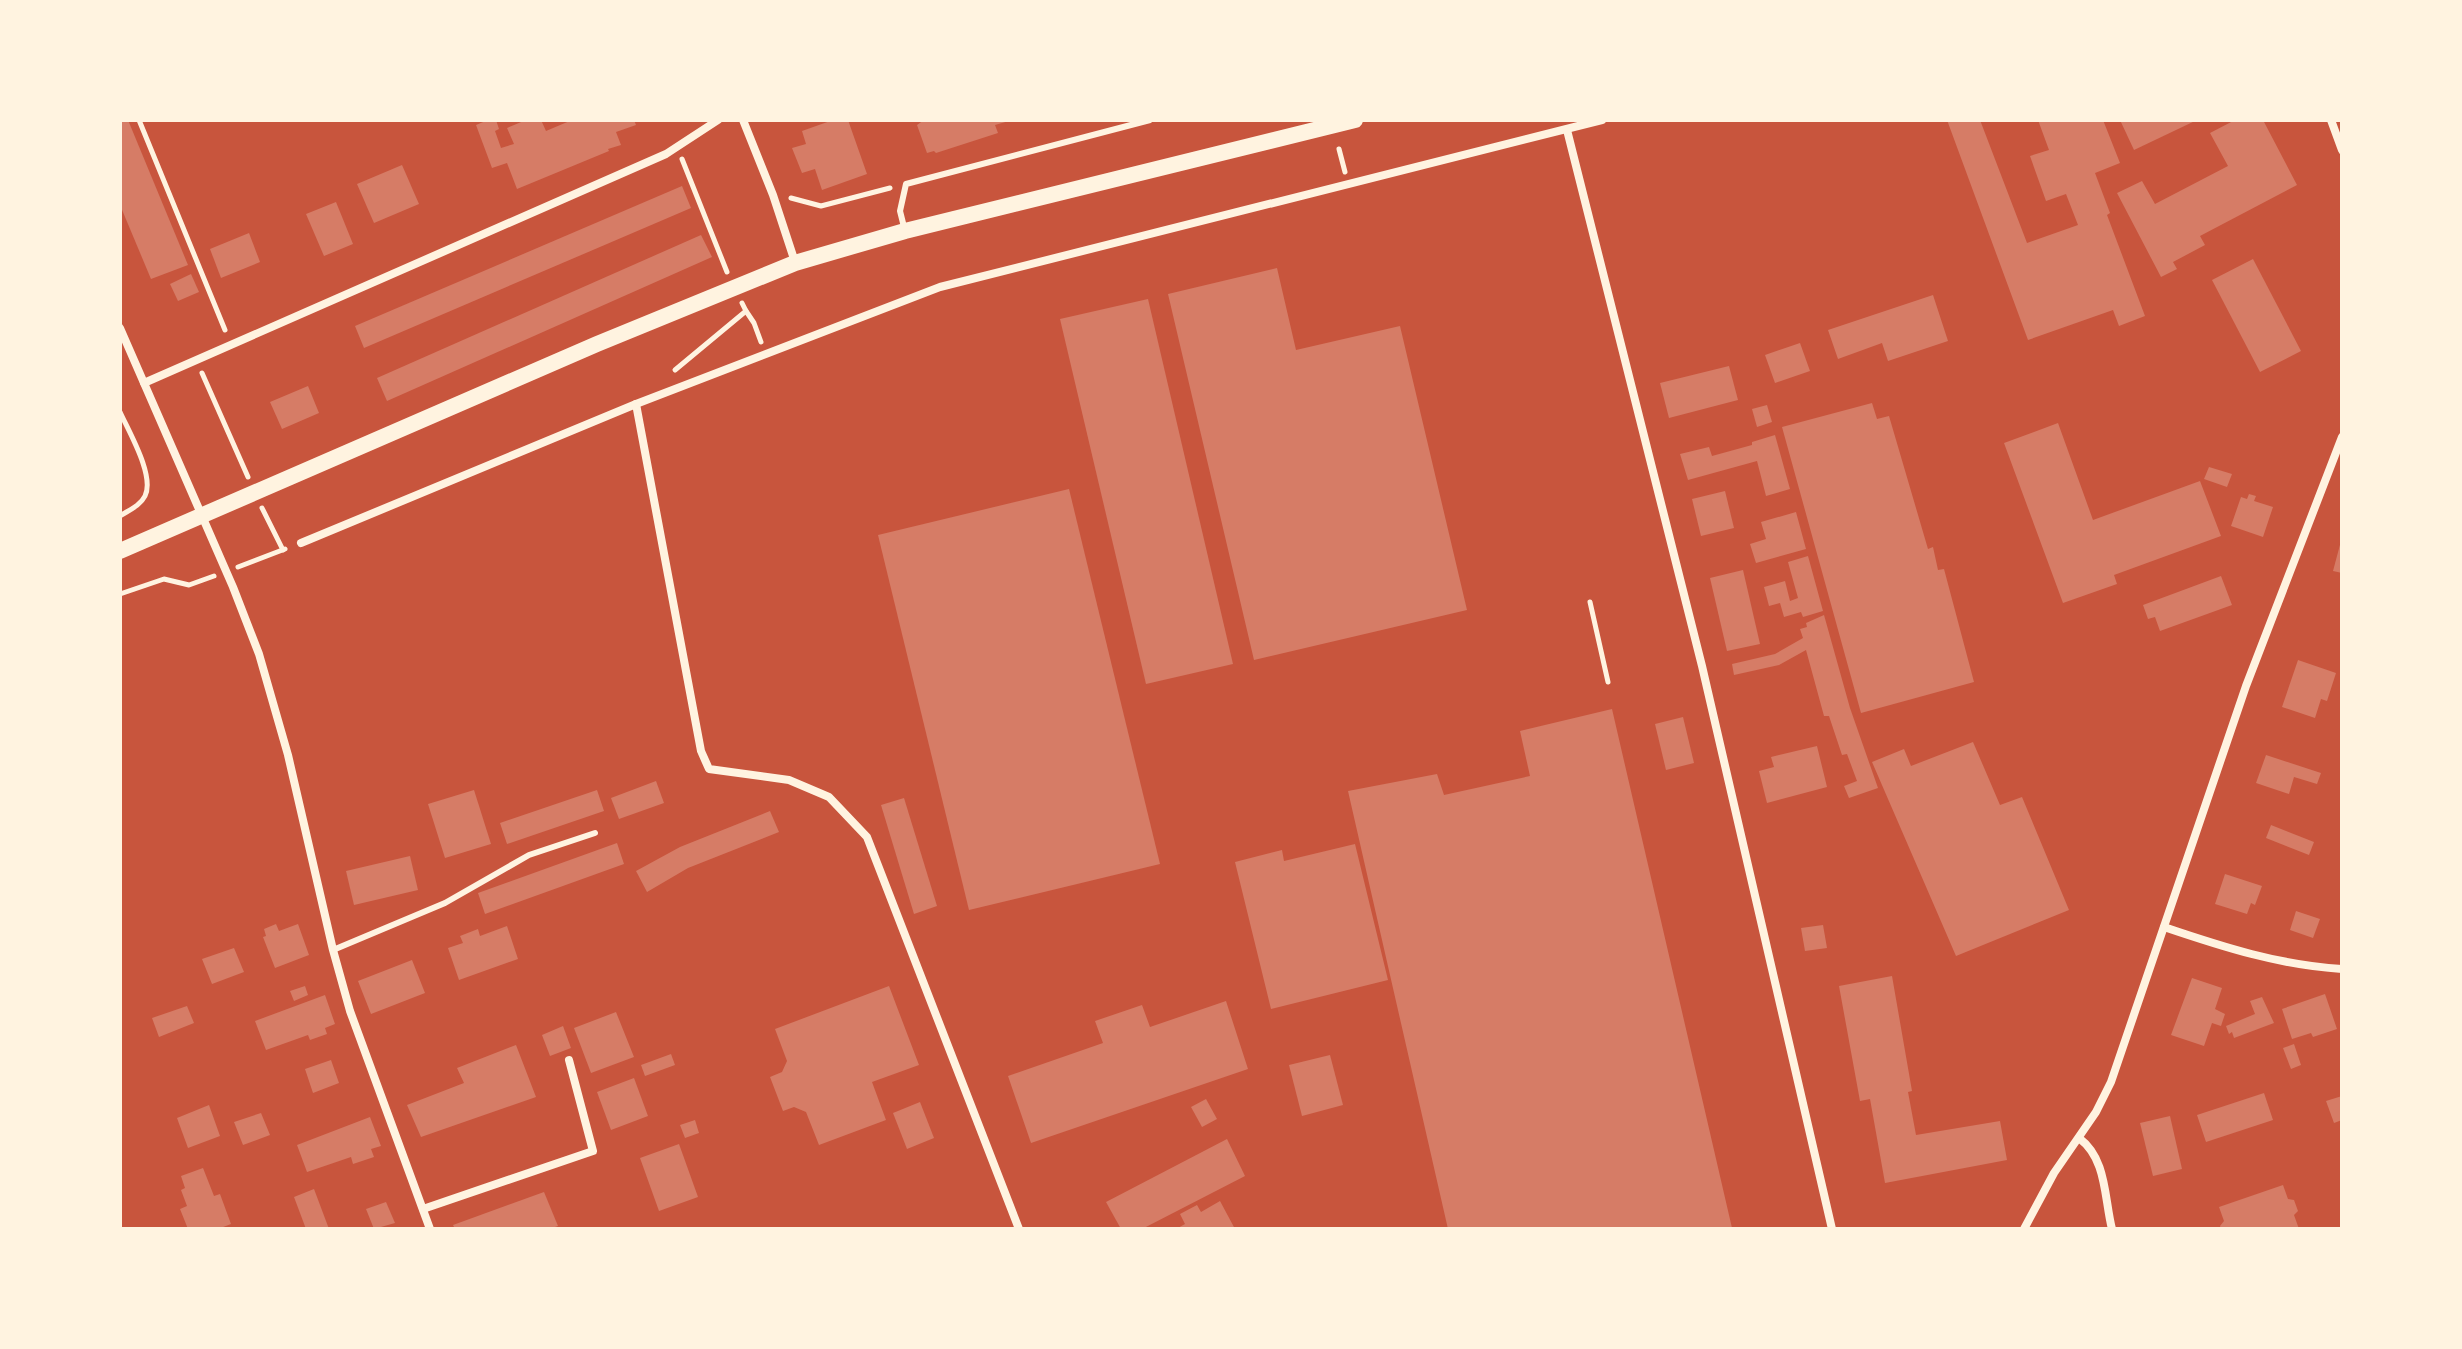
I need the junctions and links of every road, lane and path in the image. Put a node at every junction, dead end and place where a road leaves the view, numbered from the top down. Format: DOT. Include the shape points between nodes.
graph roads {
  1 [pos="139,120"];
  2 [pos="718,120"];
  3 [pos="743,120"];
  4 [pos="1150,120"];
  5 [pos="1355,120"];
  6 [pos="1602,120"];
  7 [pos="2331,120"];
  8 [pos="143,129"];
  9 [pos="1567,130"];
  10 [pos="134,133"];
  11 [pos="1339,149"];
  12 [pos="2342,150"];
  13 [pos="1344,165"];
  14 [pos="164,181"];
  15 [pos="906,184"];
  16 [pos="155,185"];
  17 [pos="773,195"];
  18 [pos="184,231"];
  19 [pos="905,231"];
  20 [pos="175,235"];
  21 [pos="795,263"];
  22 [pos="746,311"];
  23 [pos="120,328"];
  24 [pos="758,333"];
  25 [pos="232,346"];
  26 [pos="197,361"];
  27 [pos="144,383"];
  28 [pos="636,404"];
  29 [pos="120,412"];
  30 [pos="2342,437"];
  31 [pos="254,492"];
  32 [pos="120,516"];
  33 [pos="201,516"];
  34 [pos="301,543"];
  35 [pos="283,550"];
  36 [pos="120,551"];
  37 [pos="1590,602"];
  38 [pos="1608,682"];
  39 [pos="595,833"];
  40 [pos="2164,927"];
  41 [pos="333,950"];
  42 [pos="2342,969"];
  43 [pos="569,1060"];
  44 [pos="2079,1138"];
  45 [pos="423,1209"];
  46 [pos="430,1229"];
  47 [pos="1019,1229"];
  48 [pos="1832,1229"];
  49 [pos="2024,1229"];
  50 [pos="2112,1229"];
  1 -- 8 [label="path"];
  2 -- 25 [label="street" via="666,154"];
  3 -- 17 [label="street"];
  4 -- 15 [label="lane"];
  5 -- 19 [label="main road"];
  6 -- 9 [label="street"];
  7 -- 12 [label="street"];
  8 -- 10 [label="path"];
  8 -- 14 [label="path"];
  9 -- 28 [label="street" via="940,287"];
  9 -- 48 [label="street" via="1702,666"];
  11 -- 13 [label="path"];
  14 -- 16 [label="path"];
  14 -- 18 [label="path"];
  15 -- 17 [label="path" via="821,206"];
  15 -- 19 [label="lane" via="900,211"];
  17 -- 21 [label="street"];
  18 -- 20 [label="path"];
  18 -- 25 [label="path"];
  19 -- 21 [label="main road"];
  21 -- 31 [label="main road"];
  22 -- 24 [label="path"];
  23 -- 27 [label="street"];
  25 -- 26 [label="street"];
  26 -- 27 [label="street"];
  26 -- 31 [label="path"];
  27 -- 33 [label="street"];
  28 -- 34 [label="street"];
  28 -- 47 [label="street" via="701,751 709,769 789,780 829,797 867,837"];
  29 -- 32 [label="path" via="148,478 147,494 139,505"];
  30 -- 40 [label="street" via="2246,686"];
  31 -- 33 [label="main road"];
  31 -- 35 [label="path"];
  33 -- 36 [label="main road"];
  33 -- 41 [label="street" via="247,621 276,708"];
  37 -- 38 [label="path"];
  39 -- 41 [label="lane" via="529,855 445,903"];
  40 -- 42 [label="street" via="2262,959"];
  40 -- 44 [label="street" via="2111,1082"];
  41 -- 45 [label="street"];
  43 -- 45 [label="street" via="593,1151"];
  44 -- 49 [label="street"];
  44 -- 50 [label="street" via="2098,1160"];
  45 -- 46 [label="street"];
}
